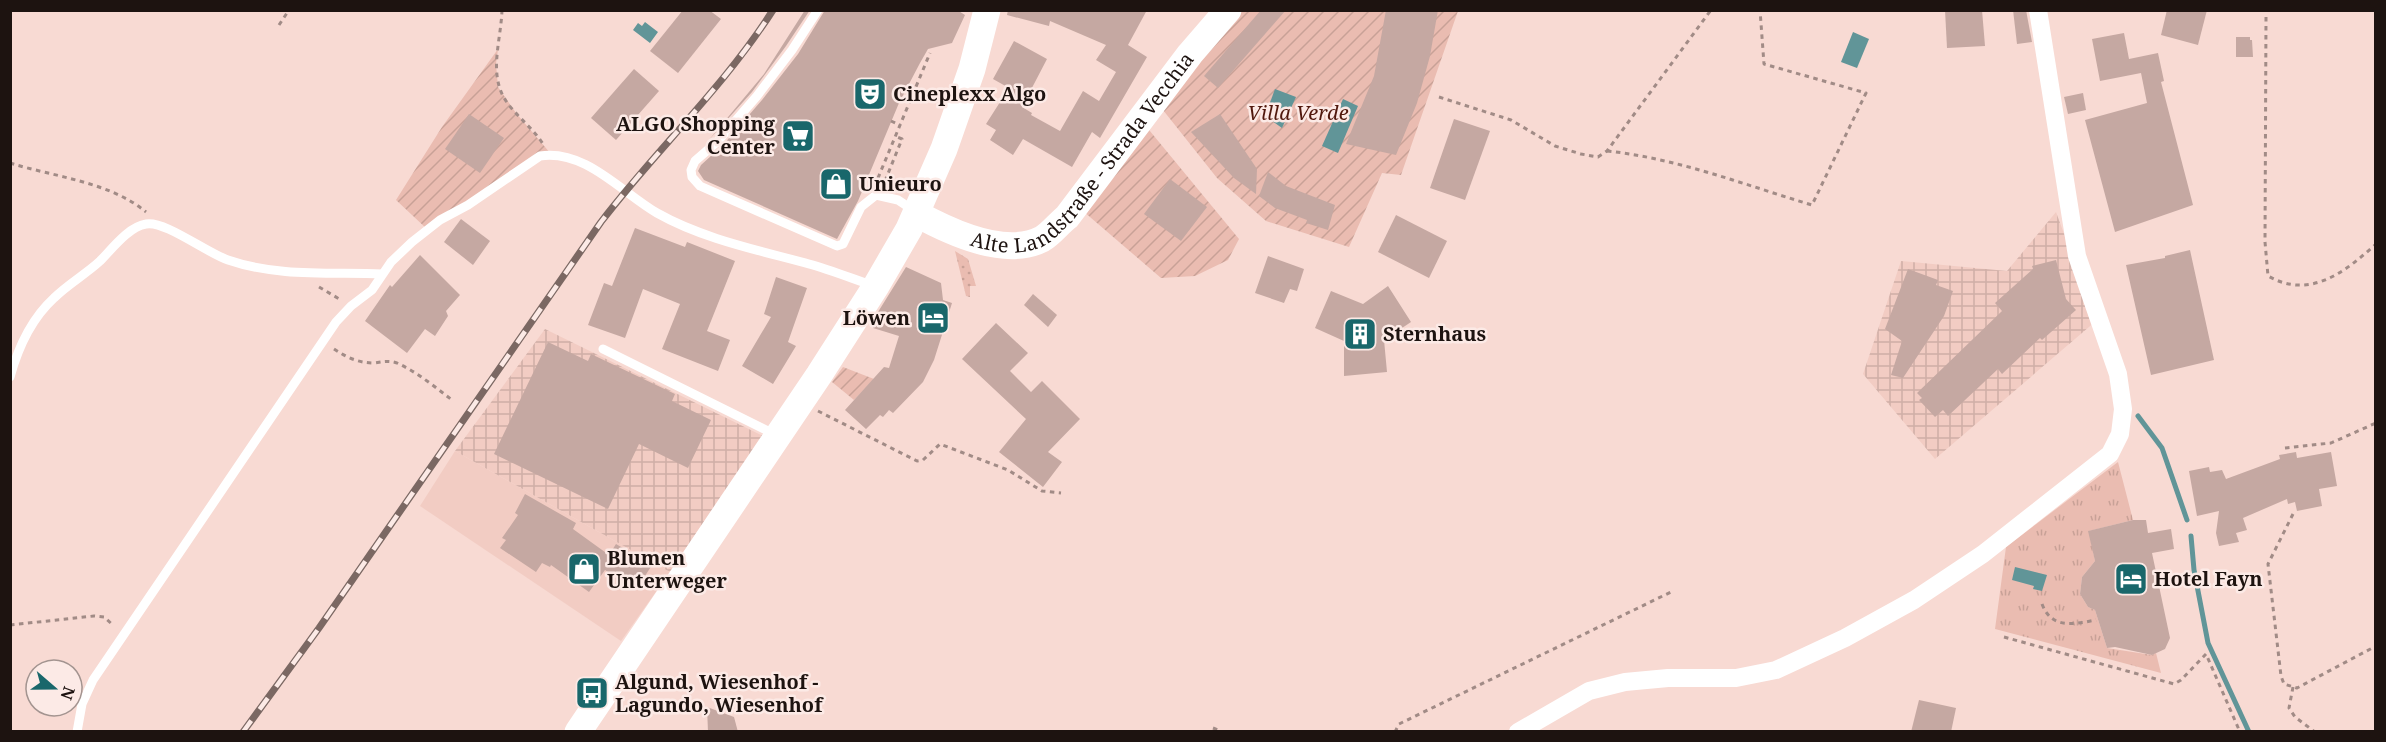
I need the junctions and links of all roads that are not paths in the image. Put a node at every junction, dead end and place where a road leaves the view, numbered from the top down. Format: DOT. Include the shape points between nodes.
graph roads {
  1 [pos="818,10"];
  2 [pos="987,10"];
  3 [pos="1228,10"];
  4 [pos="2038,10"];
  5 [pos="917,214"];
  6 [pos="382,274"];
  7 [pos="876,286"];
  8 [pos="603,350"];
  9 [pos="10,377"];
  10 [pos="778,436"];
  11 [pos="77,732"];
  12 [pos="578,732"];
  13 [pos="1518,732"];
  1 -- 5 [label="lane" via="757,96 695,161 692,177 700,186 837,246 843,244 861,207 876,195 898,200"];
  2 -- 5 [label="main road" via="968,81"];
  3 -- 5 [label="main road, Alte Landstraße - Strada Vecchia" via="1067,217 1042,238 1014,246 977,241"];
  4 -- 13 [label="street" via="2077,256 2118,374 2123,409 2120,434 2110,454 1983,554 1914,600 1776,670 1744,676 1636,681 1589,691"];
  5 -- 7 [label="main road"];
  6 -- 7 [label="lane" via="405,248 440,220 540,156 551,154 590,166 683,227"];
  6 -- 9 [label="lane" via="268,270 229,261 161,225 145,224 53,298 23,341"];
  6 -- 11 [label="lane" via="372,290 351,306 322,341 87,689"];
  7 -- 10 [label="main road"];
  8 -- 10 [label="lane"];
  10 -- 12 [label="main road"];
}
